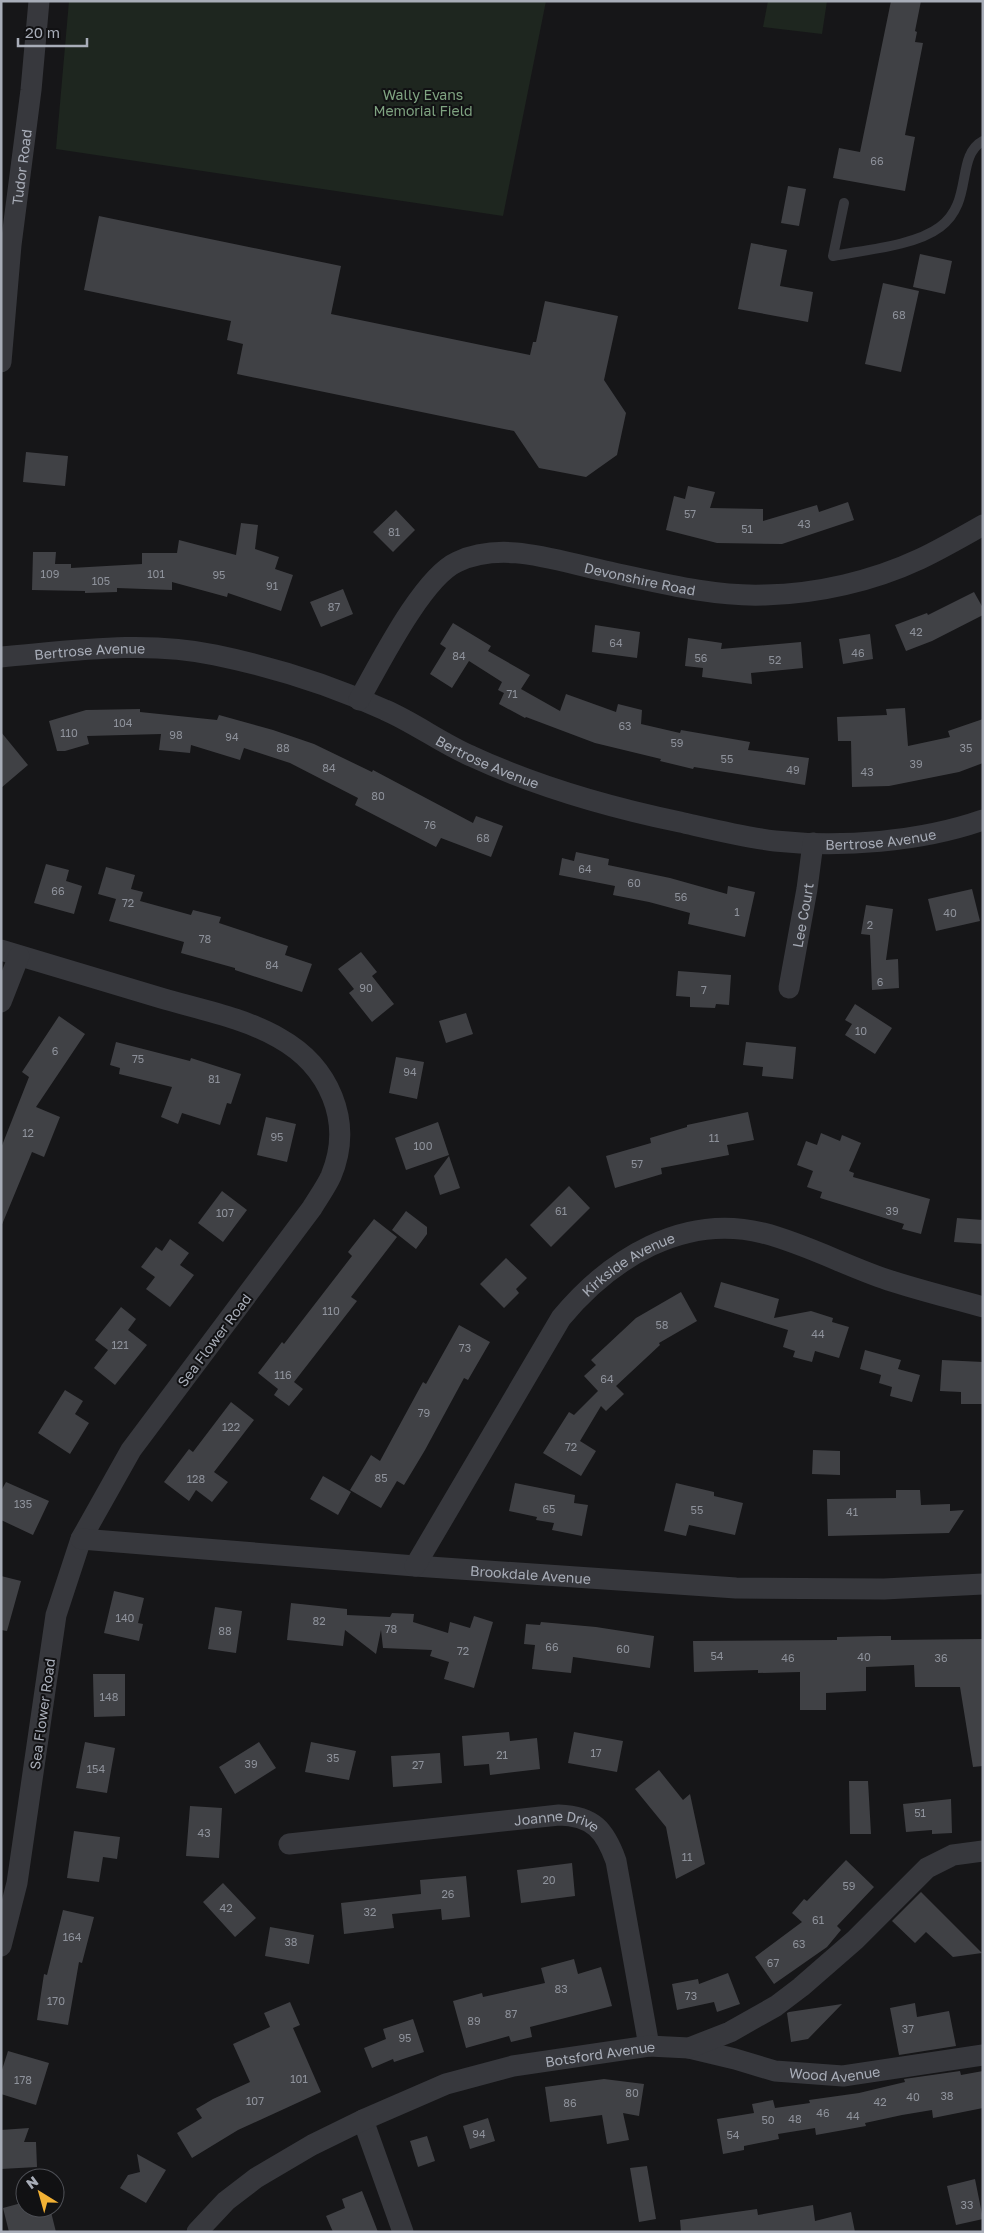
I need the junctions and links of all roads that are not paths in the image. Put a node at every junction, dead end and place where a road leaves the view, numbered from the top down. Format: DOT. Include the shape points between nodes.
graph roads {
  1 [pos="38,1"];
  2 [pos="983,142"];
  3 [pos="844,203"];
  4 [pos="6,245"];
  5 [pos="1,362"];
  6 [pos="983,525"];
  7 [pos="1,657"];
  8 [pos="360,700"];
  9 [pos="983,820"];
  10 [pos="813,843"];
  11 [pos="10,953"];
  12 [pos="789,988"];
  13 [pos="1,1002"];
  14 [pos="983,1307"];
  15 [pos="81,1539"];
  16 [pos="415,1566"];
  17 [pos="983,1584"];
  18 [pos="290,1844"];
  19 [pos="983,1851"];
  20 [pos="1,1946"];
  21 [pos="649,2046"];
  22 [pos="689,2048"];
  23 [pos="983,2055"];
  24 [pos="363,2120"];
  25 [pos="197,2232"];
  26 [pos="403,2232"];
  1 -- 4 [label="street, Tudor Road" via="31,90"];
  2 -- 3 [label="lane" via="970,152 955,211 931,232 905,242 834,256"];
  4 -- 5 [label="street, Tudor Road"];
  6 -- 8 [label="street, Devonshire Road" via="919,560 879,575 806,592 764,595 681,587 521,553 470,557 455,563 433,579"];
  7 -- 8 [label="street, Bertrose Avenue" via="118,647 164,648 213,654 268,668"];
  8 -- 10 [label="street, Bertrose Avenue" via="386,710 468,755 559,791 660,818 737,834"];
  9 -- 10 [label="street, Bertrose Avenue" via="934,832 861,843"];
  10 -- 12 [label="street, Lee Court" via="808,889"];
  11 -- 13 [label="street"];
  11 -- 15 [label="street, Sea Flower Road" via="212,1013 278,1037 316,1068 333,1096 339,1119 339,1143 331,1176 312,1208 131,1450"];
  14 -- 16 [label="street, Kirkside Avenue" via="887,1280 762,1233 730,1228 699,1230 669,1238 609,1271 582,1292 561,1318"];
  15 -- 16 [label="street, Brookdale Avenue"];
  15 -- 20 [label="street, Sea Flower Road" via="56,1615 17,1883"];
  16 -- 17 [label="street, Brookdale Avenue" via="736,1588 884,1589"];
  18 -- 21 [label="street, Joanne Drive" via="559,1815 590,1822 605,1835 616,1861"];
  19 -- 22 [label="street, Botsford Avenue" via="953,1855 927,1868 801,1988 730,2032"];
  21 -- 22 [label="street, Botsford Avenue"];
  21 -- 24 [label="street, Botsford Avenue" via="514,2066 446,2084"];
  22 -- 23 [label="street, Wood Avenue" via="775,2071 843,2076"];
  24 -- 25 [label="street, Botsford Avenue" via="256,2178 226,2201"];
  24 -- 26 [label="street"];
}
